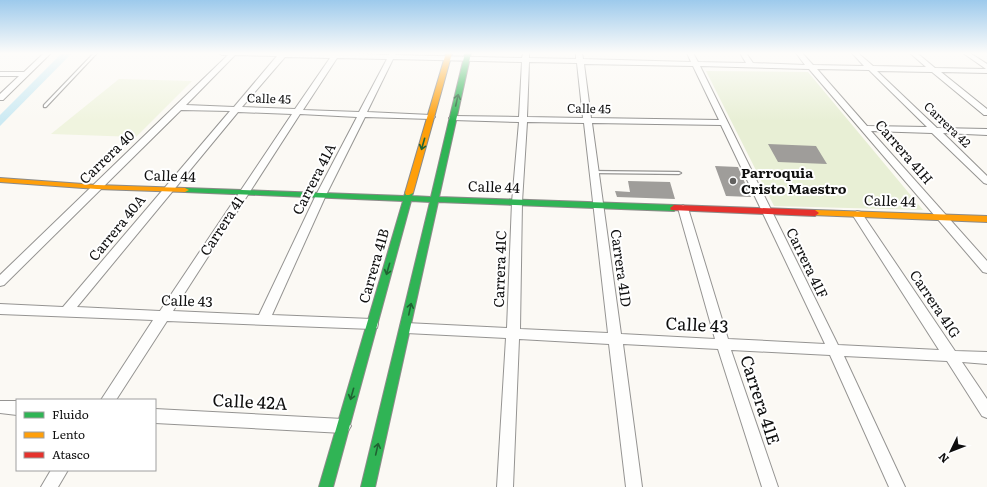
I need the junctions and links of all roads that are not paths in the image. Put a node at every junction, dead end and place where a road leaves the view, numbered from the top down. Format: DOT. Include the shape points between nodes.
graph roads {
  1 [pos="24,76"];
  2 [pos="74,76"];
  3 [pos="210,76"];
  4 [pos="264,76"];
  5 [pos="322,76"];
  6 [pos="382,76"];
  7 [pos="442,76"];
  8 [pos="463,76"];
  9 [pos="524,76"];
  10 [pos="581,76"];
  11 [pos="701,76"];
  12 [pos="819,76"];
  13 [pos="879,76"];
  14 [pos="942,76"];
  15 [pos="0,98"];
  16 [pos="45,106"];
  17 [pos="178,107"];
  18 [pos="235,110"];
  19 [pos="297,112"];
  20 [pos="987,113"];
  21 [pos="363,115"];
  22 [pos="431,117"];
  23 [pos="453,118"];
  24 [pos="523,119"];
  25 [pos="587,121"];
  26 [pos="723,123"];
  27 [pos="865,128"];
  28 [pos="935,130"];
  29 [pos="987,132"];
  30 [pos="593,172"];
  31 [pos="678,173"];
  32 [pos="0,180"];
  33 [pos="987,181"];
  34 [pos="97,187"];
  35 [pos="167,190"];
  36 [pos="244,192"];
  37 [pos="321,195"];
  38 [pos="408,198"];
  39 [pos="434,199"];
  40 [pos="517,202"];
  41 [pos="597,205"];
  42 [pos="683,208"];
  43 [pos="765,211"];
  44 [pos="857,214"];
  45 [pos="942,217"];
  46 [pos="987,219"];
  47 [pos="987,269"];
  48 [pos="0,282"];
  49 [pos="0,309"];
  50 [pos="66,312"];
  51 [pos="164,316"];
  52 [pos="263,320"];
  53 [pos="372,324"];
  54 [pos="406,328"];
  55 [pos="513,334"];
  56 [pos="616,339"];
  57 [pos="723,345"];
  58 [pos="834,350"];
  59 [pos="951,356"];
  60 [pos="987,358"];
  61 [pos="109,399"];
  62 [pos="0,407"];
  63 [pos="16,408"];
  64 [pos="987,411"];
  65 [pos="156,416"];
  66 [pos="343,426"];
  67 [pos="59,471"];
  68 [pos="49,487"];
  69 [pos="326,487"];
  70 [pos="368,487"];
  71 [pos="505,487"];
  72 [pos="634,487"];
  73 [pos="770,487"];
  74 [pos="897,487"];
  1 -- 15 [label="street"];
  2 -- 16 [label="lane"];
  3 -- 17 [label="street, Carrera 40"];
  4 -- 18 [label="street, Carrera 40A"];
  5 -- 19 [label="street, Carrera 41"];
  6 -- 21 [label="street, Carrera 41A"];
  7 -- 22 [label="street, Carrera 41B"];
  23 -- 8 [label="street, one-way"];
  9 -- 24 [label="street, Carrera 41C"];
  10 -- 25 [label="street, Carrera 41D"];
  11 -- 26 [label="street, Carrera 41F"];
  12 -- 27 [label="street, Carrera 41H"];
  13 -- 28 [label="street, Carrera 42"];
  14 -- 20 [label="street"];
  17 -- 18 [label="street, Calle 45"];
  17 -- 34 [label="street, Carrera 40"];
  18 -- 19 [label="street, Calle 45"];
  18 -- 35 [label="street, Carrera 40A"];
  19 -- 21 [label="street, Calle 45"];
  19 -- 36 [label="street, Carrera 41"];
  21 -- 22 [label="street, Calle 45"];
  21 -- 37 [label="street, Carrera 41A"];
  22 -- 38 [label="street, Carrera 41B, one-way"];
  23 -- 24 [label="street, Calle 45"];
  23 -- 39 [label="street"];
  24 -- 25 [label="street, Calle 45"];
  24 -- 40 [label="street, Carrera 41C"];
  25 -- 26 [label="street, Calle 45"];
  25 -- 30 [label="street, Carrera 41D"];
  26 -- 43 [label="street, Carrera 41F"];
  27 -- 28 [label="street"];
  27 -- 45 [label="street, Carrera 41H"];
  28 -- 29 [label="street"];
  28 -- 33 [label="street, Carrera 42"];
  30 -- 31 [label="lane"];
  30 -- 41 [label="street, Carrera 41D"];
  32 -- 34 [label="street, Calle 44"];
  34 -- 35 [label="street, Calle 44"];
  34 -- 48 [label="street, Carrera 40"];
  35 -- 36 [label="street, Calle 44"];
  35 -- 50 [label="street, Carrera 40A"];
  36 -- 37 [label="street, Calle 44"];
  36 -- 51 [label="street, Carrera 41"];
  37 -- 38 [label="street, Calle 44"];
  37 -- 52 [label="street, Carrera 41A"];
  38 -- 39 [label="street, Calle 44"];
  38 -- 53 [label="street, Carrera 41B, one-way"];
  39 -- 40 [label="street, Calle 44"];
  54 -- 39 [label="street, one-way"];
  40 -- 41 [label="street, Calle 44"];
  40 -- 55 [label="street, Carrera 41C"];
  41 -- 42 [label="street, Calle 44"];
  41 -- 56 [label="street, Carrera 41D"];
  42 -- 43 [label="street, Calle 44"];
  42 -- 57 [label="street, Carrera 41E"];
  43 -- 44 [label="street, Calle 44"];
  43 -- 58 [label="street, Carrera 41F"];
  44 -- 45 [label="street, Calle 44"];
  44 -- 59 [label="street, Carrera 41G"];
  45 -- 46 [label="street, Calle 44"];
  45 -- 47 [label="street, Carrera 41H"];
  49 -- 50 [label="street, Calle 43"];
  50 -- 51 [label="street, Calle 43"];
  51 -- 52 [label="street, Calle 43"];
  51 -- 61 [label="street, Carrera 41"];
  52 -- 53 [label="street, Calle 43"];
  53 -- 66 [label="street, Carrera 41B, one-way"];
  54 -- 55 [label="street, Calle 43"];
  70 -- 54 [label="street, one-way"];
  55 -- 56 [label="street, Calle 43"];
  55 -- 71 [label="street, Carrera 41C"];
  56 -- 57 [label="street, Calle 43"];
  56 -- 72 [label="street, Carrera 41D"];
  57 -- 58 [label="street, Calle 43"];
  57 -- 73 [label="street, Carrera 41E"];
  58 -- 59 [label="street, Calle 43"];
  58 -- 74 [label="street, Carrera 41F"];
  59 -- 60 [label="street, Calle 43"];
  59 -- 64 [label="street, Carrera 41G"];
  62 -- 63 [label="street"];
  65 -- 66 [label="street, Calle 42A"];
  66 -- 69 [label="street, Carrera 41B"];
  67 -- 68 [label="street"];
}
